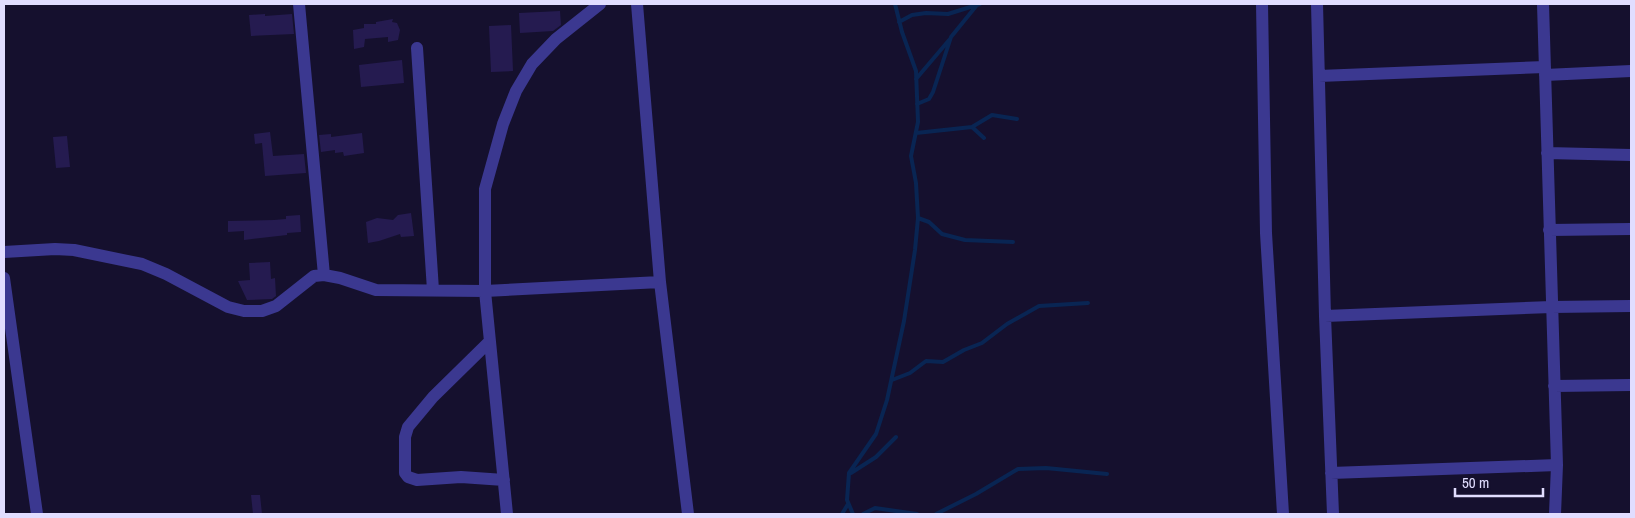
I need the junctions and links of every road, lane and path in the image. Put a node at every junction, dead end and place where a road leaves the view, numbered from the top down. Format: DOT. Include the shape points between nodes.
graph roads {
  1 [pos="299,4"];
  2 [pos="600,4"];
  3 [pos="637,4"];
  4 [pos="1262,4"];
  5 [pos="1317,4"];
  6 [pos="1543,4"];
  7 [pos="418,48"];
  8 [pos="1545,71"];
  9 [pos="1631,71"];
  10 [pos="1319,76"];
  11 [pos="1547,153"];
  12 [pos="1631,155"];
  13 [pos="1631,228"];
  14 [pos="1549,230"];
  15 [pos="4,252"];
  16 [pos="324,275"];
  17 [pos="4,278"];
  18 [pos="660,282"];
  19 [pos="433,290"];
  20 [pos="484,291"];
  21 [pos="1551,306"];
  22 [pos="1631,306"];
  23 [pos="1325,316"];
  24 [pos="490,341"];
  25 [pos="1554,386"];
  26 [pos="1631,386"];
  27 [pos="1557,465"];
  28 [pos="1331,473"];
  29 [pos="504,480"];
  30 [pos="37,514"];
  31 [pos="507,514"];
  32 [pos="688,514"];
  33 [pos="1283,514"];
  34 [pos="1333,514"];
  35 [pos="1554,514"];
  1 -- 16 [label="street"];
  2 -- 20 [label="street" via="550,45 532,64 516,91 485,189"];
  3 -- 18 [label="street"];
  4 -- 33 [label="street" via="1266,233"];
  5 -- 10 [label="street"];
  6 -- 8 [label="street"];
  7 -- 19 [label="street"];
  8 -- 9 [label="street"];
  8 -- 10 [label="street"];
  8 -- 11 [label="street"];
  10 -- 23 [label="street"];
  11 -- 12 [label="street"];
  11 -- 14 [label="street"];
  13 -- 14 [label="street"];
  14 -- 21 [label="street"];
  15 -- 16 [label="street" via="55,248 142,264 228,307 244,311 262,311 276,306 314,276"];
  16 -- 19 [label="street" via="376,290"];
  17 -- 30 [label="street"];
  18 -- 20 [label="street"];
  18 -- 32 [label="street"];
  19 -- 20 [label="street"];
  20 -- 24 [label="street"];
  21 -- 22 [label="street"];
  21 -- 23 [label="street"];
  21 -- 25 [label="street"];
  23 -- 28 [label="street"];
  24 -- 29 [label="street"];
  24 -- 29 [label="street" via="433,397 408,427 405,473 417,480 461,477"];
  25 -- 26 [label="street"];
  25 -- 27 [label="street"];
  27 -- 28 [label="street"];
  27 -- 35 [label="street"];
  28 -- 34 [label="street"];
  29 -- 31 [label="street"];
}
